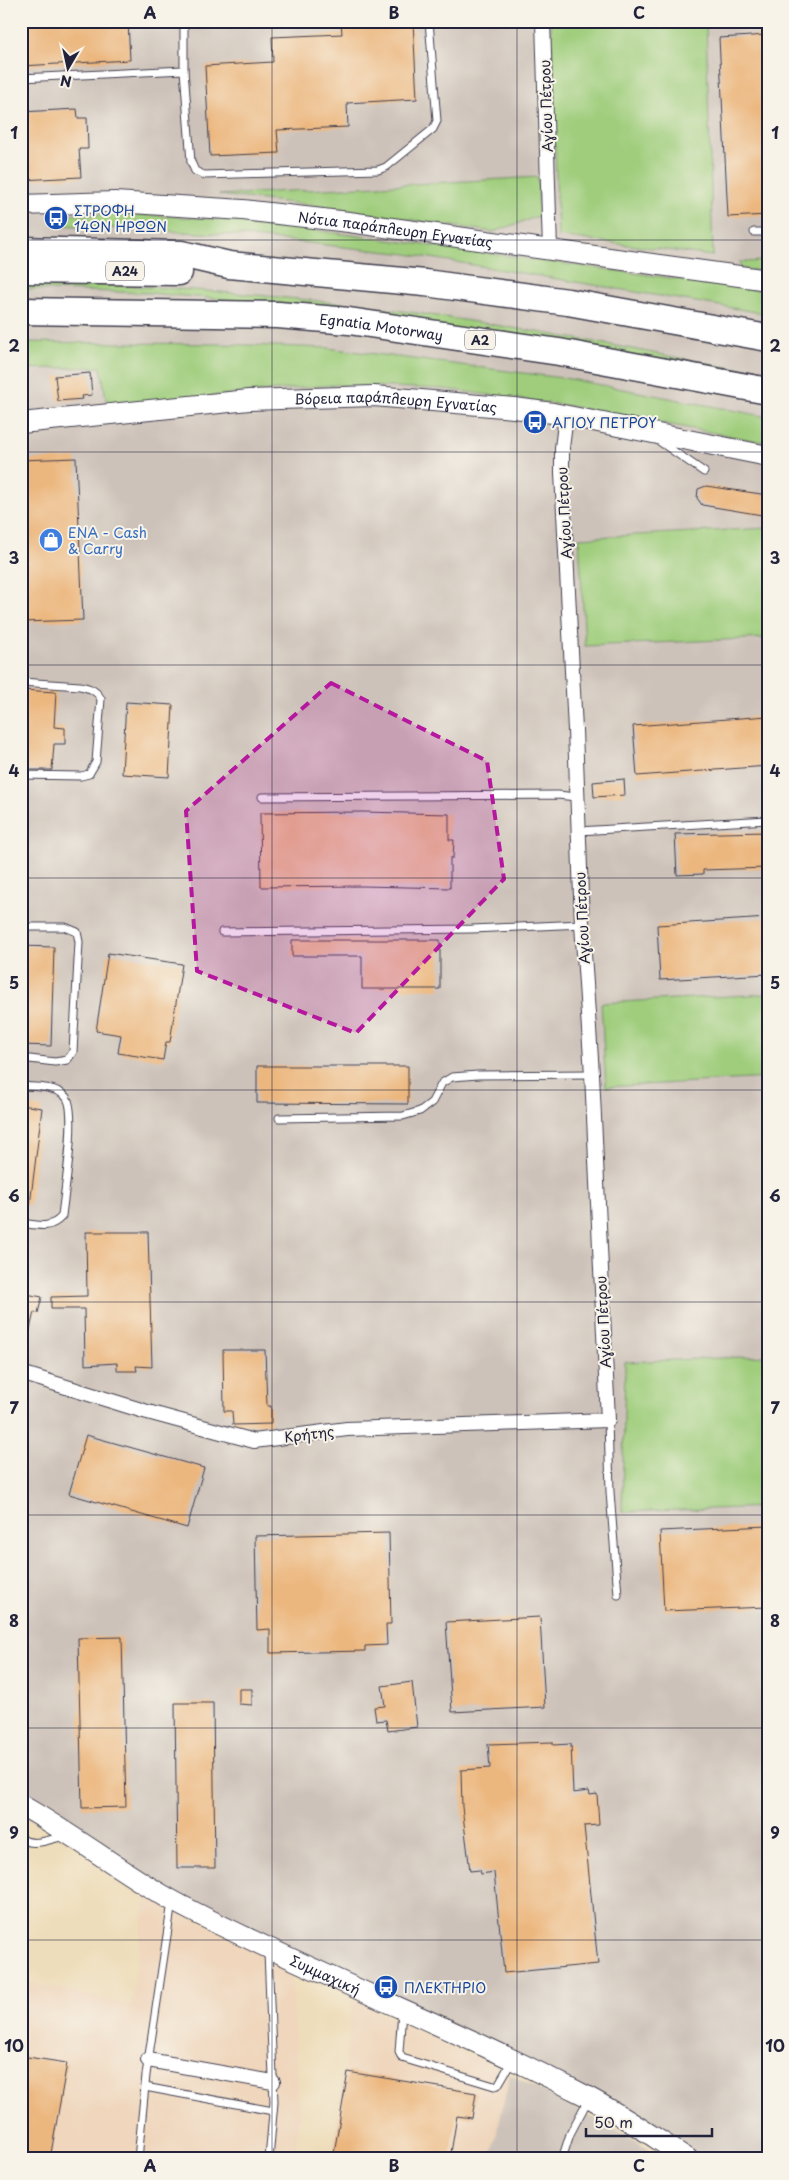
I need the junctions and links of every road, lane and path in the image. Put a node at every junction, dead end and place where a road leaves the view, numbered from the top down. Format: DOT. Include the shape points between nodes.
graph roads {
  1 [pos="184,21"];
  2 [pos="429,21"];
  3 [pos="544,21"];
  4 [pos="184,70"];
  5 [pos="21,78"];
  6 [pos="21,205"];
  7 [pos="754,232"];
  8 [pos="768,232"];
  9 [pos="21,250"];
  10 [pos="550,250"];
  11 [pos="229,265"];
  12 [pos="21,270"];
  13 [pos="768,280"];
  14 [pos="21,311"];
  15 [pos="768,338"];
  16 [pos="768,391"];
  17 [pos="566,416"];
  18 [pos="21,423"];
  19 [pos="644,431"];
  20 [pos="768,456"];
  21 [pos="704,472"];
  22 [pos="21,682"];
  23 [pos="21,775"];
  24 [pos="262,797"];
  25 [pos="576,797"];
  26 [pos="768,820"];
  27 [pos="578,831"];
  28 [pos="582,924"];
  29 [pos="21,927"];
  30 [pos="222,932"];
  31 [pos="21,1058"];
  32 [pos="592,1074"];
  33 [pos="21,1086"];
  34 [pos="279,1118"];
  35 [pos="21,1223"];
  36 [pos="21,1373"];
  37 [pos="608,1420"];
  38 [pos="618,1595"];
  39 [pos="21,1805"];
  40 [pos="70,1834"];
  41 [pos="22,1838"];
  42 [pos="172,1901"];
  43 [pos="268,1949"];
  44 [pos="402,2010"];
  45 [pos="148,2060"];
  46 [pos="512,2061"];
  47 [pos="273,2082"];
  48 [pos="145,2087"];
  49 [pos="590,2098"];
  50 [pos="273,2111"];
  51 [pos="138,2159"];
  52 [pos="269,2159"];
  53 [pos="562,2159"];
  54 [pos="688,2159"];
  1 -- 4 [label="lane"];
  2 -- 4 [label="lane" via="436,124 381,169 199,174 191,162"];
  3 -- 10 [label="street, Αγίου Πέτρου"];
  4 -- 5 [label="lane"];
  6 -- 10 [label="street, Νότια παράπλευρη Εγνατίας" via="115,202 217,208 349,222"];
  7 -- 8 [label="lane"];
  9 -- 11 [label="highway" via="181,254"];
  10 -- 13 [label="street, Νότια παράπλευρη Εγνατίας"];
  11 -- 12 [label="highway, Α24" via="183,272"];
  11 -- 15 [label="highway" via="425,283 558,300"];
  14 -- 16 [label="highway, Egnatia Motorway / Α2" via="278,315 349,321 559,352"];
  17 -- 18 [label="street, Βόρεια παράπλευρη Εγνατίας" via="514,408 374,396 249,400"];
  17 -- 19 [label="street, Βόρεια παράπλευρη Εγνατίας"];
  17 -- 25 [label="street, Αγίου Πέτρου" via="562,465"];
  19 -- 20 [label="street, Βόρεια παράπλευρη Εγνατίας"];
  19 -- 21 [label="lane"];
  22 -- 23 [label="lane" via="90,688 101,699 96,762 90,774"];
  24 -- 25 [label="lane"];
  25 -- 27 [label="street, Αγίου Πέτρου"];
  26 -- 27 [label="lane"];
  27 -- 28 [label="street, Αγίου Πέτρου"];
  28 -- 30 [label="lane" via="472,929"];
  28 -- 32 [label="street, Αγίου Πέτρου"];
  29 -- 31 [label="lane" via="66,927 76,932 79,942 73,1052 67,1060 55,1062"];
  32 -- 34 [label="lane" via="452,1078 442,1083 432,1102 420,1112 403,1116"];
  32 -- 37 [label="street, Αγίου Πέτρου"];
  33 -- 35 [label="lane" via="58,1091 67,1098 72,1118 62,1216 56,1224 45,1226"];
  36 -- 37 [label="street, Κρήτης" via="254,1441 347,1429"];
  37 -- 38 [label="lane"];
  39 -- 40 [label="street, Συμμαχική"];
  40 -- 41 [label="lane" via="34,1843"];
  40 -- 42 [label="street, Συμμαχική" via="132,1878"];
  42 -- 43 [label="street, Συμμαχική"];
  42 -- 45 [label="lane"];
  43 -- 44 [label="street, Συμμαχική"];
  43 -- 47 [label="lane"];
  44 -- 46 [label="street, Συμμαχική"];
  44 -- 46 [label="lane" via="399,2052 402,2058 494,2086 498,2085"];
  45 -- 47 [label="street"];
  45 -- 48 [label="lane"];
  46 -- 49 [label="street, Συμμαχική"];
  47 -- 50 [label="lane"];
  48 -- 50 [label="lane"];
  48 -- 51 [label="lane"];
  49 -- 53 [label="lane" via="570,2134"];
  49 -- 54 [label="street, Συμμαχική"];
  50 -- 52 [label="lane"];
}
